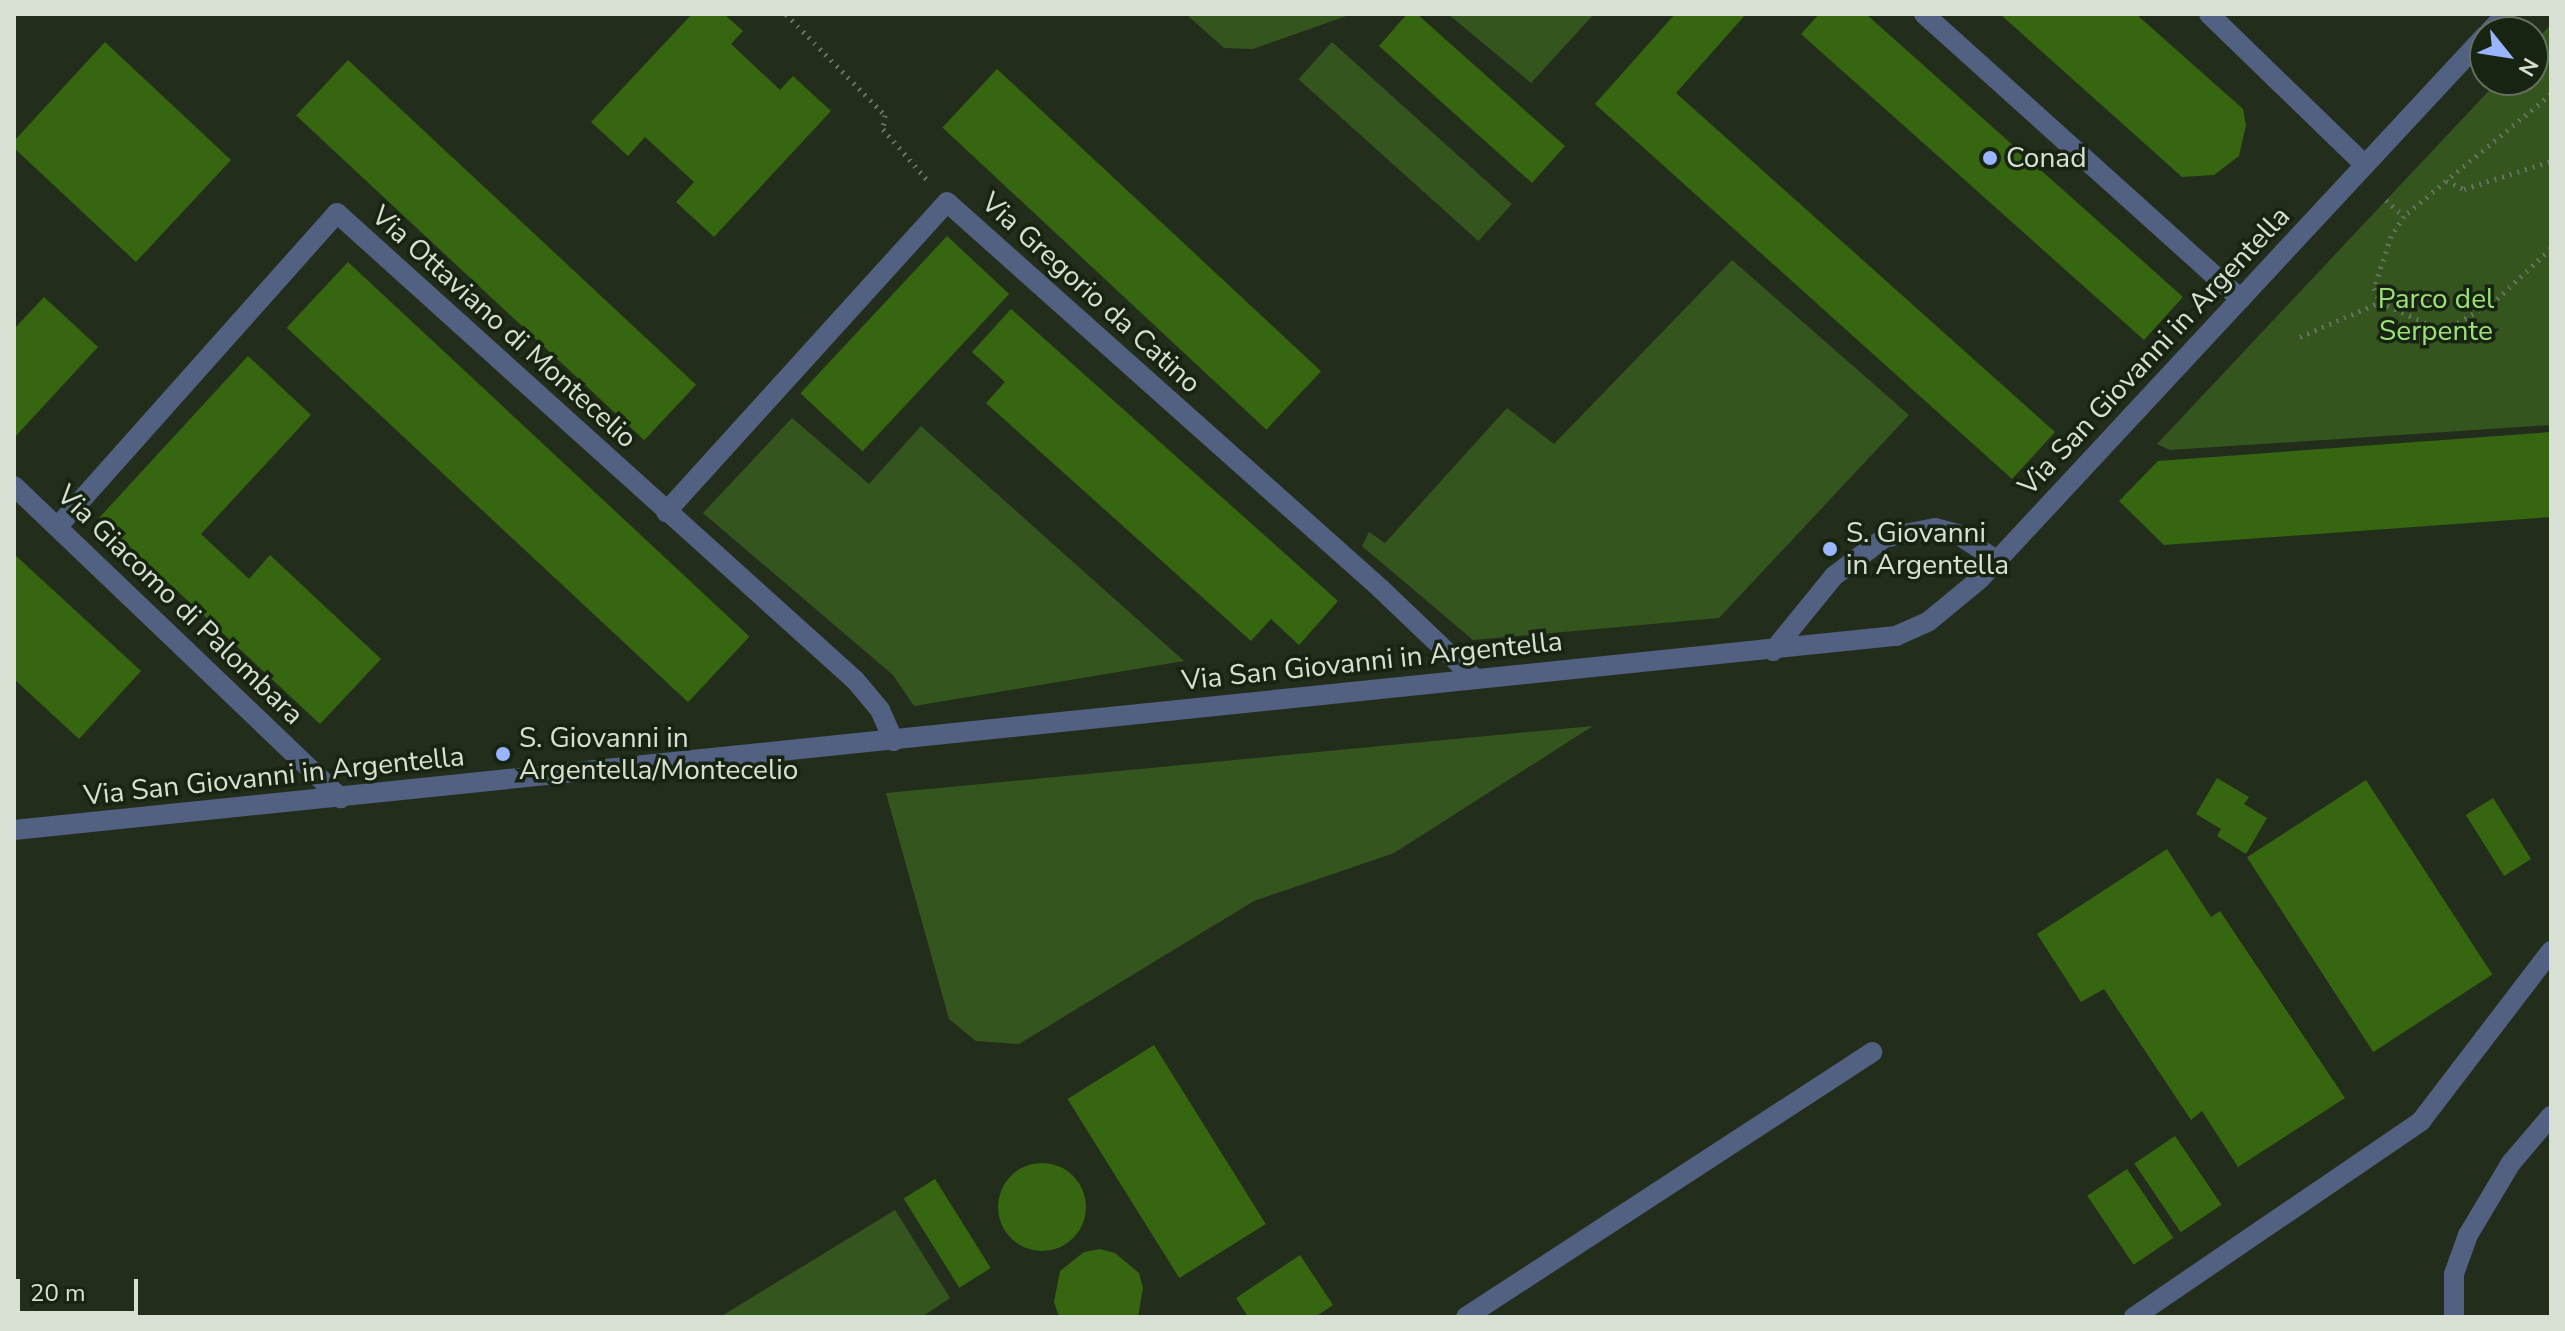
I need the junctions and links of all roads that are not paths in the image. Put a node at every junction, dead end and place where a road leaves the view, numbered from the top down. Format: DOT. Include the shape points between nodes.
graph roads {
  1 [pos="1924,14"];
  2 [pos="2209,14"];
  3 [pos="2469,53"];
  4 [pos="2365,165"];
  5 [pos="2241,299"];
  6 [pos="14,486"];
  7 [pos="666,512"];
  8 [pos="59,525"];
  9 [pos="1998,561"];
  10 [pos="1773,651"];
  11 [pos="1472,676"];
  12 [pos="894,741"];
  13 [pos="341,798"];
  14 [pos="14,830"];
  15 [pos="2551,951"];
  16 [pos="1872,1052"];
  17 [pos="2551,1116"];
  18 [pos="1466,1317"];
  19 [pos="2134,1317"];
  20 [pos="2454,1317"];
  1 -- 5 [label="street"];
  2 -- 4 [label="street"];
  3 -- 4 [label="street, Via San Giovanni in Argentella"];
  4 -- 5 [label="street, Via San Giovanni in Argentella"];
  5 -- 9 [label="street, Via San Giovanni in Argentella"];
  6 -- 8 [label="street, Via Giacomo di Palombara"];
  7 -- 8 [label="street, Via Ottaviano di Montecelio" via="337,213"];
  7 -- 11 [label="street, Via Gregorio da Catino" via="947,202"];
  7 -- 12 [label="street, Via Ottaviano di Montecelio" via="855,680 880,710"];
  8 -- 13 [label="street, Via Giacomo di Palombara"];
  9 -- 10 [label="street, Via San Giovanni in Argentella" via="1955,601 1912,629 1874,641"];
  9 -- 10 [label="street" via="1957,534 1935,528 1891,535 1834,576"];
  10 -- 11 [label="street, Via San Giovanni in Argentella"];
  11 -- 12 [label="street, Via San Giovanni in Argentella"];
  12 -- 13 [label="street, Via San Giovanni in Argentella"];
  13 -- 14 [label="street, Via San Giovanni in Argentella"];
  15 -- 19 [label="street" via="2421,1121"];
  16 -- 18 [label="street"];
  17 -- 20 [label="street" via="2511,1163 2468,1235 2454,1274"];
}
